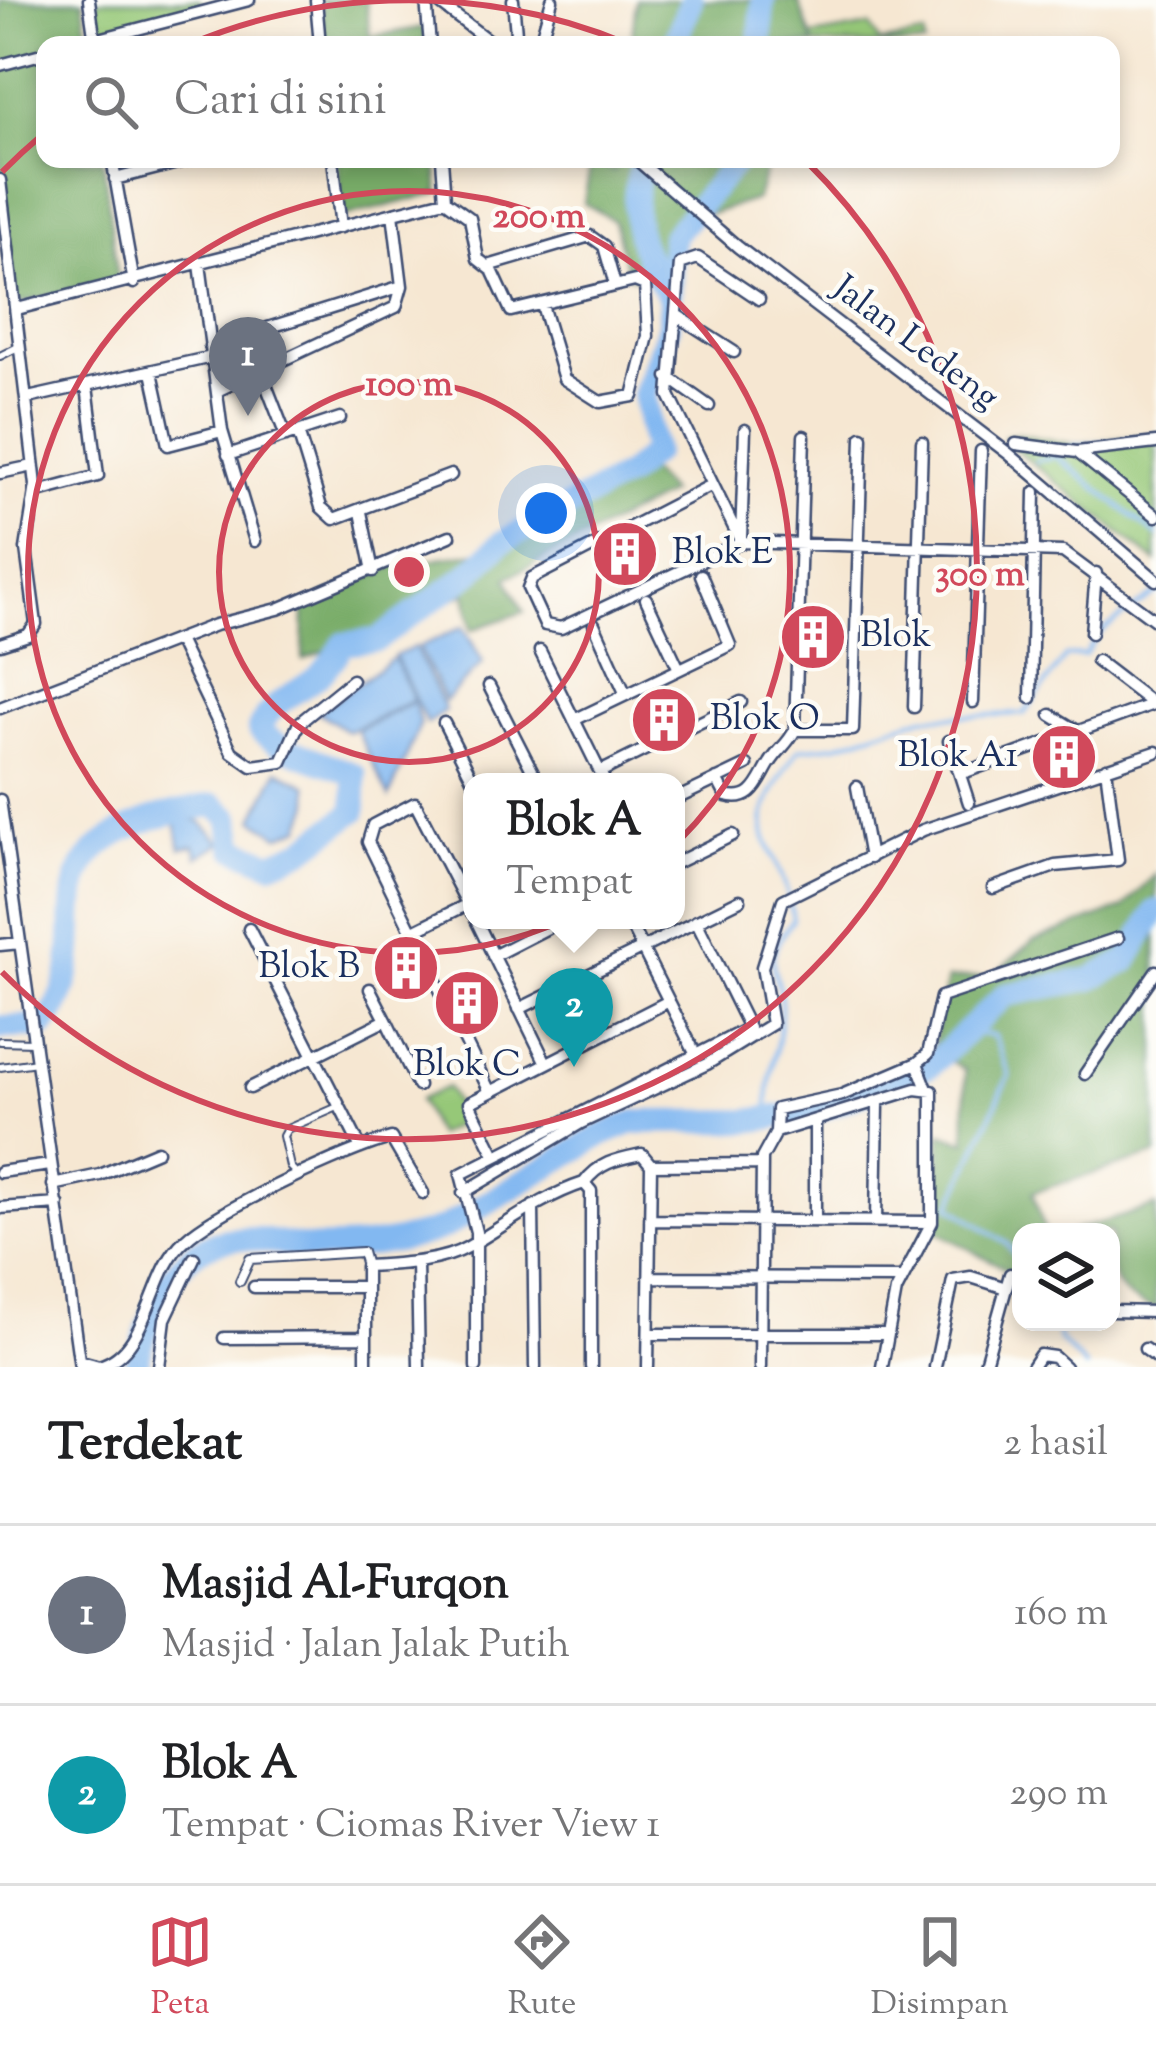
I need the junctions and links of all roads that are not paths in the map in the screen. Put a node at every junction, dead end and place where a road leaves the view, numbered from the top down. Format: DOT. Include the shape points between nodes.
graph roads {
  1 [pos="89,0"];
  2 [pos="249,0"];
  3 [pos="316,0"];
  4 [pos="426,0"];
  5 [pos="435,0"];
  6 [pos="513,0"];
  7 [pos="552,0"];
  8 [pos="216,4"];
  9 [pos="94,36"];
  10 [pos="117,36"];
  11 [pos="319,36"];
  12 [pos="429,36"];
  13 [pos="482,36"];
  14 [pos="516,36"];
  15 [pos="541,36"];
  16 [pos="36,55"];
  17 [pos="0,65"];
  18 [pos="113,168"];
  19 [pos="158,168"];
  20 [pos="334,168"];
  21 [pos="443,168"];
  22 [pos="647,168"];
  23 [pos="115,179"];
  24 [pos="0,180"];
  25 [pos="445,200"];
  26 [pos="393,213"];
  27 [pos="341,227"];
  28 [pos="200,264"];
  29 [pos="488,266"];
  30 [pos="134,283"];
  31 [pos="616,285"];
  32 [pos="402,286"];
  33 [pos="758,298"];
  34 [pos="542,305"];
  35 [pos="17,309"];
  36 [pos="327,310"];
  37 [pos="678,316"];
  38 [pos="336,335"];
  39 [pos="247,336"];
  40 [pos="22,345"];
  41 [pos="211,351"];
  42 [pos="734,352"];
  43 [pos="0,356"];
  44 [pos="262,369"];
  45 [pos="152,372"];
  46 [pos="668,376"];
  47 [pos="88,386"];
  48 [pos="217,391"];
  49 [pos="28,398"];
  50 [pos="709,406"];
  51 [pos="340,418"];
  52 [pos="746,430"];
  53 [pos="222,431"];
  54 [pos="292,434"];
  55 [pos="803,436"];
  56 [pos="862,437"];
  57 [pos="922,442"];
  58 [pos="1156,443"];
  59 [pos="1016,444"];
  60 [pos="981,451"];
  61 [pos="1074,452"];
  62 [pos="228,455"];
  63 [pos="33,466"];
  64 [pos="0,473"];
  65 [pos="451,475"];
  66 [pos="712,485"];
  67 [pos="1035,492"];
  68 [pos="35,494"];
  69 [pos="362,512"];
  70 [pos="1156,516"];
  71 [pos="450,536"];
  72 [pos="255,541"];
  73 [pos="741,542"];
  74 [pos="800,545"];
  75 [pos="860,548"];
  76 [pos="919,550"];
  77 [pos="980,551"];
  78 [pos="1034,552"];
  79 [pos="373,571"];
  80 [pos="1096,573"];
  81 [pos="701,575"];
  82 [pos="1153,578"];
  83 [pos="646,598"];
  84 [pos="1154,620"];
  85 [pos="594,624"];
  86 [pos="1091,633"];
  87 [pos="178,640"];
  88 [pos="0,644"];
  89 [pos="540,651"];
  90 [pos="1097,661"];
  91 [pos="679,669"];
  92 [pos="352,680"];
  93 [pos="489,686"];
  94 [pos="626,694"];
  95 [pos="1031,698"];
  96 [pos="741,702"];
  97 [pos="974,702"];
  98 [pos="1155,704"];
  99 [pos="914,707"];
  100 [pos="0,708"];
  101 [pos="1051,715"];
  102 [pos="574,720"];
  103 [pos="444,723"];
  104 [pos="795,730"];
  105 [pos="1078,732"];
  106 [pos="949,742"];
  107 [pos="1156,752"];
  108 [pos="747,765"];
  109 [pos="1106,768"];
  110 [pos="469,773"];
  111 [pos="533,773"];
  112 [pos="600,773"];
  113 [pos="609,773"];
  114 [pos="960,774"];
  115 [pos="717,779"];
  116 [pos="857,787"];
  117 [pos="685,795"];
  118 [pos="0,800"];
  119 [pos="969,803"];
  120 [pos="733,835"];
  121 [pos="4,851"];
  122 [pos="870,858"];
  123 [pos="685,859"];
  124 [pos="993,888"];
  125 [pos="463,893"];
  126 [pos="740,900"];
  127 [pos="463,913"];
  128 [pos="696,921"];
  129 [pos="685,926"];
  130 [pos="250,929"];
  131 [pos="481,929"];
  132 [pos="546,929"];
  133 [pos="633,929"];
  134 [pos="679,929"];
  135 [pos="412,932"];
  136 [pos="1118,938"];
  137 [pos="20,943"];
  138 [pos="0,945"];
  139 [pos="642,947"];
  140 [pos="493,956"];
  141 [pos="1156,971"];
  142 [pos="370,989"];
  143 [pos="669,1001"];
  144 [pos="519,1009"];
  145 [pos="386,1020"];
  146 [pos="0,1041"];
  147 [pos="35,1049"];
  148 [pos="315,1056"];
  149 [pos="697,1057"];
  150 [pos="546,1064"];
  151 [pos="917,1064"];
  152 [pos="0,1067"];
  153 [pos="1085,1074"];
  154 [pos="928,1085"];
  155 [pos="418,1086"];
  156 [pos="250,1088"];
  157 [pos="490,1092"];
  158 [pos="878,1104"];
  159 [pos="340,1106"];
  160 [pos="815,1123"];
  161 [pos="777,1130"];
  162 [pos="361,1148"];
  163 [pos="157,1151"];
  164 [pos="490,1158"];
  165 [pos="762,1164"];
  166 [pos="50,1165"];
  167 [pos="651,1165"];
  168 [pos="0,1172"];
  169 [pos="301,1178"];
  170 [pos="53,1185"];
  171 [pos="588,1187"];
  172 [pos="423,1192"];
  173 [pos="464,1197"];
  174 [pos="58,1204"];
  175 [pos="533,1206"];
  176 [pos="0,1208"];
  177 [pos="650,1220"];
  178 [pos="761,1220"];
  179 [pos="815,1220"];
  180 [pos="876,1221"];
  181 [pos="932,1222"];
  182 [pos="476,1237"];
  183 [pos="194,1258"];
  184 [pos="417,1262"];
  185 [pos="366,1266"];
  186 [pos="1010,1274"];
  187 [pos="649,1276"];
  188 [pos="760,1277"];
  189 [pos="902,1278"];
  190 [pos="240,1281"];
  191 [pos="254,1287"];
  192 [pos="366,1287"];
  193 [pos="1006,1288"];
  194 [pos="1120,1311"];
  195 [pos="1156,1312"];
  196 [pos="649,1334"];
  197 [pos="760,1334"];
  198 [pos="888,1334"];
  199 [pos="366,1337"];
  200 [pos="224,1338"];
  201 [pos="80,1364"];
  202 [pos="159,1367"];
  203 [pos="366,1367"];
  204 [pos="419,1367"];
  205 [pos="476,1367"];
  206 [pos="535,1367"];
  207 [pos="591,1367"];
  208 [pos="648,1367"];
  209 [pos="760,1367"];
  210 [pos="882,1367"];
  211 [pos="935,1367"];
  212 [pos="984,1367"];
  213 [pos="1032,1367"];
  214 [pos="1065,1367"];
  1 -- 9 [label="street"];
  2 -- 8 [label="street"];
  3 -- 11 [label="street"];
  4 -- 12 [label="street"];
  5 -- 13 [label="street"];
  6 -- 14 [label="street"];
  7 -- 15 [label="street"];
  8 -- 10 [label="street"];
  16 -- 17 [label="street"];
  18 -- 23 [label="street"];
  19 -- 23 [label="street"];
  20 -- 27 [label="street"];
  21 -- 25 [label="street"];
  22 -- 82 [label="street, Jalan Ledeng"];
  23 -- 30 [label="street"];
  24 -- 35 [label="street"];
  25 -- 26 [label="street"];
  25 -- 29 [label="street" via="470,218 478,259"];
  26 -- 27 [label="street"];
  26 -- 32 [label="street"];
  27 -- 28 [label="street"];
  28 -- 30 [label="street"];
  28 -- 41 [label="street"];
  29 -- 31 [label="street" via="590,236 604,246"];
  29 -- 34 [label="street" via="506,308"];
  30 -- 35 [label="street"];
  31 -- 34 [label="street"];
  31 -- 34 [label="street" via="640,282 648,290 648,336 629,397 600,402 564,379"];
  32 -- 36 [label="street"];
  32 -- 38 [label="street" via="396,307"];
  33 -- 37 [label="street" via="688,257 680,264"];
  35 -- 40 [label="street"];
  36 -- 38 [label="street"];
  36 -- 39 [label="street"];
  37 -- 42 [label="street"];
  37 -- 46 [label="street"];
  38 -- 44 [label="street"];
  39 -- 41 [label="street"];
  39 -- 44 [label="street"];
  40 -- 43 [label="lane"];
  40 -- 49 [label="street"];
  41 -- 45 [label="street"];
  41 -- 48 [label="street"];
  44 -- 48 [label="street"];
  44 -- 54 [label="street"];
  45 -- 47 [label="street"];
  45 -- 53 [label="street" via="168,446"];
  46 -- 50 [label="street"];
  46 -- 66 [label="street" via="669,395"];
  47 -- 49 [label="street"];
  47 -- 68 [label="street" via="98,476"];
  48 -- 53 [label="street"];
  49 -- 63 [label="street"];
  51 -- 54 [label="street"];
  52 -- 73 [label="street"];
  53 -- 62 [label="street"];
  54 -- 62 [label="street"];
  54 -- 69 [label="street" via="326,514 334,520"];
  55 -- 74 [label="street"];
  56 -- 75 [label="street"];
  57 -- 76 [label="street"];
  58 -- 61 [label="street"];
  59 -- 61 [label="street"];
  60 -- 77 [label="street"];
  61 -- 70 [label="street"];
  62 -- 72 [label="street"];
  63 -- 64 [label="street"];
  63 -- 68 [label="street"];
  65 -- 69 [label="street"];
  66 -- 73 [label="street"];
  66 -- 73 [label="street" via="532,578 528,588 545,625 561,628"];
  67 -- 78 [label="street"];
  68 -- 88 [label="street" via="26,549 36,625"];
  69 -- 79 [label="street"];
  71 -- 79 [label="street"];
  73 -- 74 [label="street"];
  74 -- 75 [label="street"];
  74 -- 104 [label="street"];
  75 -- 76 [label="street"];
  75 -- 104 [label="street" via="853,730"];
  76 -- 77 [label="street"];
  76 -- 99 [label="street"];
  77 -- 78 [label="street"];
  77 -- 97 [label="street"];
  78 -- 80 [label="street" via="1064,552"];
  78 -- 95 [label="street"];
  79 -- 87 [label="street"];
  80 -- 84 [label="street"];
  80 -- 86 [label="street"];
  81 -- 91 [label="street" via="730,645"];
  83 -- 91 [label="street"];
  85 -- 94 [label="street"];
  87 -- 92 [label="street" via="236,758 261,766 289,755 310,711"];
  87 -- 100 [label="street"];
  89 -- 102 [label="street"];
  90 -- 98 [label="street"];
  91 -- 94 [label="street"];
  93 -- 111 [label="street"];
  94 -- 102 [label="street"];
  96 -- 113 [label="street"];
  98 -- 105 [label="street"];
  101 -- 105 [label="street"];
  102 -- 112 [label="street"];
  103 -- 110 [label="street"];
  104 -- 115 [label="street" via="746,796 726,796"];
  105 -- 114 [label="street"];
  106 -- 114 [label="street"];
  107 -- 109 [label="street"];
  108 -- 115 [label="street"];
  109 -- 122 [label="street" via="923,830"];
  109 -- 124 [label="street" via="1118,860 1055,866"];
  114 -- 119 [label="street"];
  115 -- 117 [label="street"];
  116 -- 122 [label="street"];
  118 -- 121 [label="street"];
  120 -- 123 [label="street"];
  121 -- 137 [label="street"];
  122 -- 173 [label="street" via="783,900 760,978 772,1024 580,1123"];
  125 -- 135 [label="street" via="415,803 373,825 368,835"];
  126 -- 128 [label="street"];
  127 -- 135 [label="street"];
  128 -- 129 [label="street"];
  128 -- 149 [label="street" via="750,1025"];
  130 -- 148 [label="street"];
  131 -- 140 [label="street"];
  132 -- 140 [label="street"];
  133 -- 139 [label="street"];
  134 -- 139 [label="street"];
  135 -- 157 [label="street"];
  136 -- 151 [label="street" via="945,994 928,1054"];
  137 -- 138 [label="street"];
  137 -- 147 [label="street"];
  139 -- 143 [label="street"];
  139 -- 144 [label="street"];
  140 -- 144 [label="street"];
  141 -- 153 [label="street"];
  142 -- 145 [label="street"];
  143 -- 149 [label="street"];
  143 -- 150 [label="street"];
  144 -- 150 [label="street"];
  145 -- 148 [label="street"];
  145 -- 155 [label="street"];
  146 -- 147 [label="lane"];
  147 -- 152 [label="lane"];
  147 -- 166 [label="street"];
  148 -- 156 [label="street"];
  148 -- 159 [label="street"];
  149 -- 164 [label="street"];
  150 -- 157 [label="street"];
  151 -- 154 [label="street"];
  151 -- 161 [label="street" via="774,1113"];
  154 -- 158 [label="street"];
  154 -- 181 [label="street"];
  157 -- 164 [label="street" via="469,1103"];
  158 -- 160 [label="street"];
  158 -- 180 [label="street"];
  159 -- 162 [label="street"];
  159 -- 169 [label="lane" via="283,1136"];
  160 -- 161 [label="street"];
  160 -- 179 [label="street"];
  161 -- 165 [label="street"];
  162 -- 169 [label="street"];
  162 -- 172 [label="street" via="394,1139"];
  163 -- 170 [label="street"];
  164 -- 173 [label="street" via="460,1174"];
  165 -- 167 [label="street"];
  165 -- 178 [label="street"];
  166 -- 168 [label="street"];
  166 -- 170 [label="street"];
  167 -- 171 [label="street" via="642,1154 610,1161"];
  167 -- 177 [label="street"];
  169 -- 201 [label="street" via="182,1242 124,1349 106,1364"];
  170 -- 174 [label="street"];
  171 -- 175 [label="street"];
  171 -- 207 [label="street"];
  173 -- 182 [label="street"];
  174 -- 176 [label="street"];
  174 -- 201 [label="street"];
  175 -- 182 [label="street"];
  175 -- 206 [label="street"];
  177 -- 178 [label="street"];
  177 -- 187 [label="street"];
  178 -- 179 [label="street"];
  178 -- 188 [label="street"];
  179 -- 180 [label="street"];
  180 -- 181 [label="street"];
  181 -- 189 [label="street"];
  182 -- 184 [label="street" via="463,1250"];
  182 -- 205 [label="street"];
  183 -- 202 [label="street" via="165,1319"];
  184 -- 185 [label="street"];
  184 -- 204 [label="street"];
  185 -- 190 [label="street" via="362,1252 250,1258"];
  185 -- 192 [label="street"];
  186 -- 193 [label="street"];
  187 -- 188 [label="street"];
  187 -- 196 [label="street"];
  188 -- 189 [label="street"];
  188 -- 197 [label="street"];
  189 -- 198 [label="street"];
  191 -- 192 [label="street"];
  192 -- 199 [label="street"];
  193 -- 211 [label="street" via="953,1280"];
  193 -- 212 [label="street"];
  194 -- 195 [label="street"];
  196 -- 197 [label="street"];
  196 -- 208 [label="street"];
  197 -- 198 [label="street"];
  197 -- 209 [label="street"];
  198 -- 210 [label="street"];
  199 -- 200 [label="street"];
  199 -- 203 [label="street"];
  213 -- 214 [label="street" via="1045,1355"];
}
